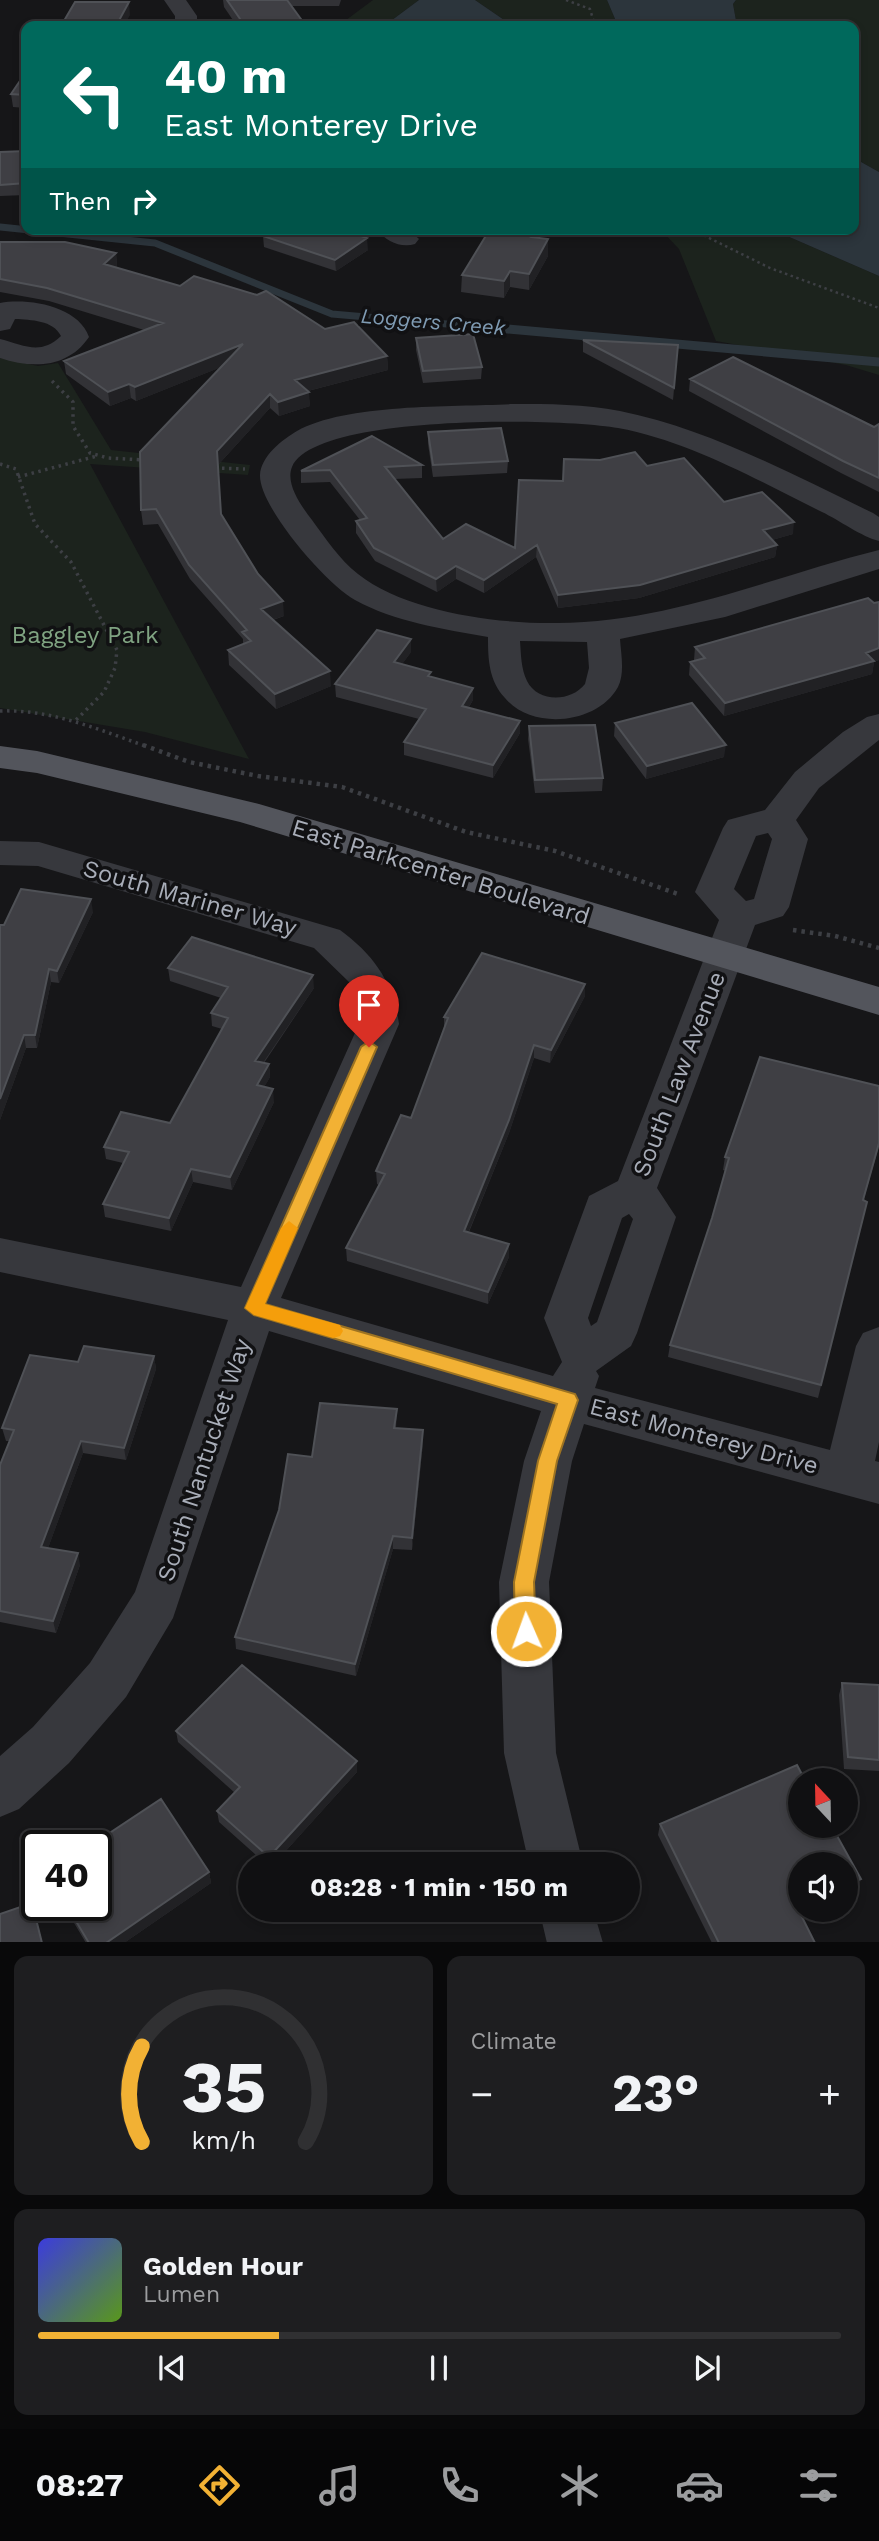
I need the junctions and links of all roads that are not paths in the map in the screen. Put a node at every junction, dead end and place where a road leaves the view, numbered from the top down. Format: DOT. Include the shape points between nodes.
graph roads {
  1 [pos="175,0"];
  2 [pos="186,21"];
  3 [pos="1,314"];
  4 [pos="0,347"];
  5 [pos="879,533"];
  6 [pos="879,559"];
  7 [pos="504,632"];
  8 [pos="603,634"];
  9 [pos="879,725"];
  10 [pos="0,757"];
  11 [pos="777,819"];
  12 [pos="0,853"];
  13 [pos="739,917"];
  14 [pos="723,957"];
  15 [pos="366,974"];
  16 [pos="879,1001"];
  17 [pos="0,1255"];
  18 [pos="254,1308"];
  19 [pos="879,1346"];
  20 [pos="575,1378"];
  21 [pos="864,1478"];
  22 [pos="0,1791"];
  23 [pos="553,1852"];
  24 [pos="570,1922"];
  25 [pos="575,1942"];
  1 -- 2 [label="street"];
  3 -- 4 [label="street" via="26,311 64,321 75,337 57,353 35,357 10,354"];
  5 -- 7 [label="street" via="862,519 690,440 641,424 588,415 505,413 353,424 314,434 293,448 277,467 276,481 319,555 365,596"];
  6 -- 8 [label="street" via="689,618"];
  7 -- 8 [label="street"];
  7 -- 8 [label="street" via="510,681 522,697 542,707 560,709 583,704 600,689 606,671"];
  9 -- 11 [label="street" via="807,780"];
  10 -- 14 [label="main road, East Parkcenter Boulevard" via="246,812"];
  11 -- 13 [label="street" via="790,839 770,907"];
  11 -- 13 [label="street" via="741,828 714,892"];
  12 -- 15 [label="street, South Mariner Way" via="39,854 327,939"];
  13 -- 14 [label="street, South Law Avenue"];
  14 -- 16 [label="main road, East Parkcenter Boulevard"];
  14 -- 20 [label="street, South Law Avenue" via="635,1191 604,1208 566,1318"];
  15 -- 18 [label="street, South Nantucket Way" via="377,998 379,1024"];
  17 -- 18 [label="street, East Monterey Drive"];
  18 -- 20 [label="street, East Monterey Drive"];
  18 -- 22 [label="street, South Nantucket Way" via="156,1602 108,1681 51,1745"];
  19 -- 21 [label="street"];
  20 -- 21 [label="street, East Monterey Drive"];
  20 -- 23 [label="street" via="548,1461 524,1582 530,1753"];
  24 -- 25 [label="street"];
}
